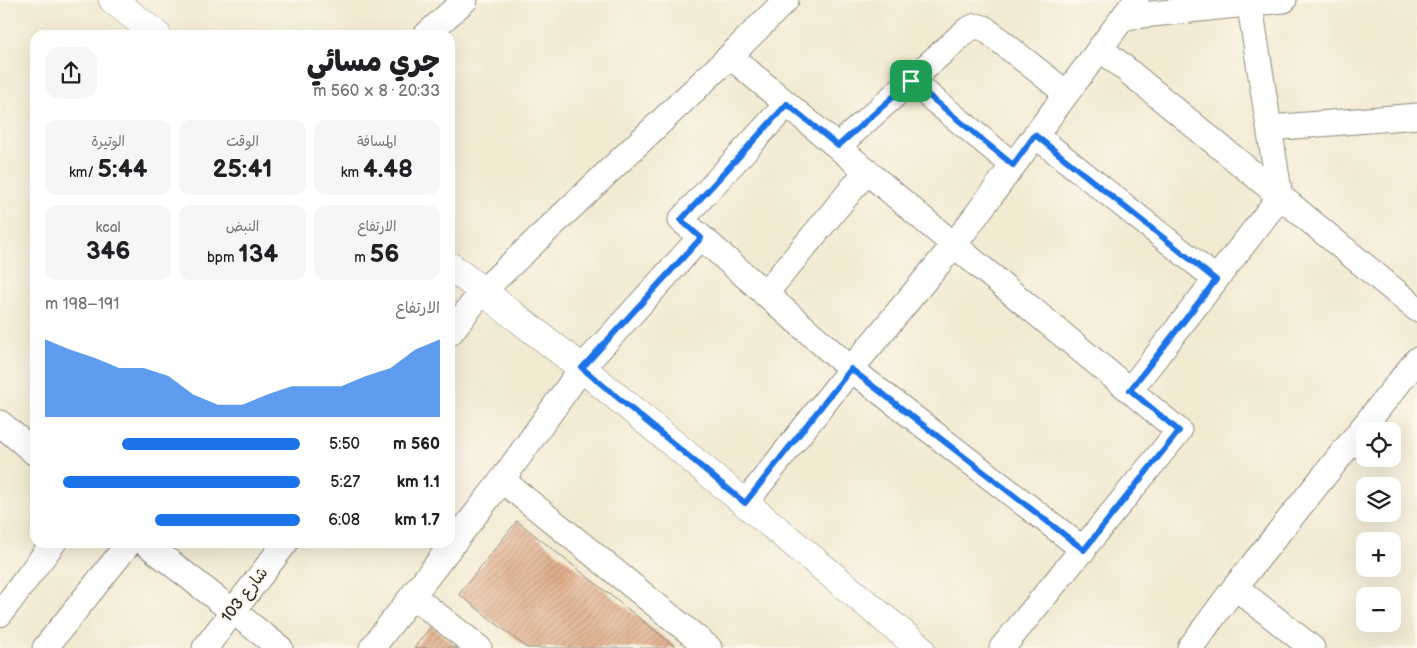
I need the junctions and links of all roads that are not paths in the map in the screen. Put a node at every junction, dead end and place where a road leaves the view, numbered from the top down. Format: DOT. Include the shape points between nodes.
graph roads {
  1 [pos="113,0"];
  2 [pos="466,0"];
  3 [pos="786,0"];
  4 [pos="1284,0"];
  5 [pos="1250,2"];
  6 [pos="1130,8"];
  7 [pos="151,30"];
  8 [pos="432,30"];
  9 [pos="1100,48"];
  10 [pos="730,56"];
  11 [pos="911,81"];
  12 [pos="1066,93"];
  13 [pos="787,104"];
  14 [pos="1417,116"];
  15 [pos="1270,128"];
  16 [pos="1035,135"];
  17 [pos="838,146"];
  18 [pos="1013,165"];
  19 [pos="867,171"];
  20 [pos="1280,197"];
  21 [pos="701,238"];
  22 [pos="954,244"];
  23 [pos="455,270"];
  24 [pos="1216,280"];
  25 [pos="482,292"];
  26 [pos="765,294"];
  27 [pos="1417,309"];
  28 [pos="455,327"];
  29 [pos="1417,360"];
  30 [pos="582,368"];
  31 [pos="851,369"];
  32 [pos="1130,390"];
  33 [pos="0,423"];
  34 [pos="30,449"];
  35 [pos="502,480"];
  36 [pos="745,503"];
  37 [pos="455,542"];
  38 [pos="50,548"];
  39 [pos="125,548"];
  40 [pos="152,548"];
  41 [pos="281,548"];
  42 [pos="450,548"];
  43 [pos="1084,550"];
  44 [pos="1235,587"];
  45 [pos="414,596"];
  46 [pos="233,610"];
  47 [pos="0,614"];
  48 [pos="44,648"];
  49 [pos="205,648"];
  50 [pos="280,648"];
  51 [pos="372,648"];
  52 [pos="478,648"];
  53 [pos="709,648"];
  54 [pos="920,648"];
  55 [pos="1002,648"];
  56 [pos="1190,648"];
  57 [pos="1312,648"];
  1 -- 7 [label="main road"];
  2 -- 8 [label="street"];
  3 -- 10 [label="street"];
  4 -- 5 [label="street"];
  5 -- 6 [label="street"];
  5 -- 15 [label="street"];
  6 -- 9 [label="street"];
  9 -- 12 [label="street"];
  9 -- 20 [label="street"];
  10 -- 13 [label="street"];
  10 -- 25 [label="street"];
  11 -- 12 [label="street" via="976,26 984,28"];
  11 -- 17 [label="street"];
  11 -- 18 [label="street"];
  12 -- 16 [label="street"];
  13 -- 17 [label="street"];
  13 -- 21 [label="street" via="681,220"];
  14 -- 15 [label="street"];
  15 -- 20 [label="street"];
  16 -- 18 [label="street"];
  16 -- 24 [label="street"];
  17 -- 19 [label="street"];
  18 -- 22 [label="street"];
  19 -- 22 [label="street"];
  19 -- 26 [label="street"];
  20 -- 24 [label="street"];
  20 -- 27 [label="street"];
  21 -- 26 [label="street"];
  21 -- 30 [label="street"];
  22 -- 31 [label="street"];
  22 -- 32 [label="street"];
  23 -- 25 [label="main road"];
  24 -- 32 [label="street"];
  25 -- 28 [label="street"];
  25 -- 30 [label="main road"];
  26 -- 31 [label="street"];
  29 -- 44 [label="street"];
  30 -- 35 [label="street"];
  30 -- 36 [label="main road"];
  31 -- 36 [label="street"];
  31 -- 43 [label="street"];
  32 -- 43 [label="street" via="1179,431"];
  33 -- 34 [label="street"];
  35 -- 37 [label="street"];
  35 -- 53 [label="street"];
  36 -- 54 [label="main road"];
  38 -- 47 [label="street"];
  39 -- 48 [label="street"];
  40 -- 46 [label="street"];
  41 -- 46 [label="street, شارع 103"];
  42 -- 45 [label="street"];
  43 -- 55 [label="street"];
  44 -- 56 [label="street"];
  44 -- 57 [label="street"];
  45 -- 51 [label="street"];
  45 -- 52 [label="street"];
  46 -- 49 [label="street, شارع 103"];
  46 -- 50 [label="street"];
}
